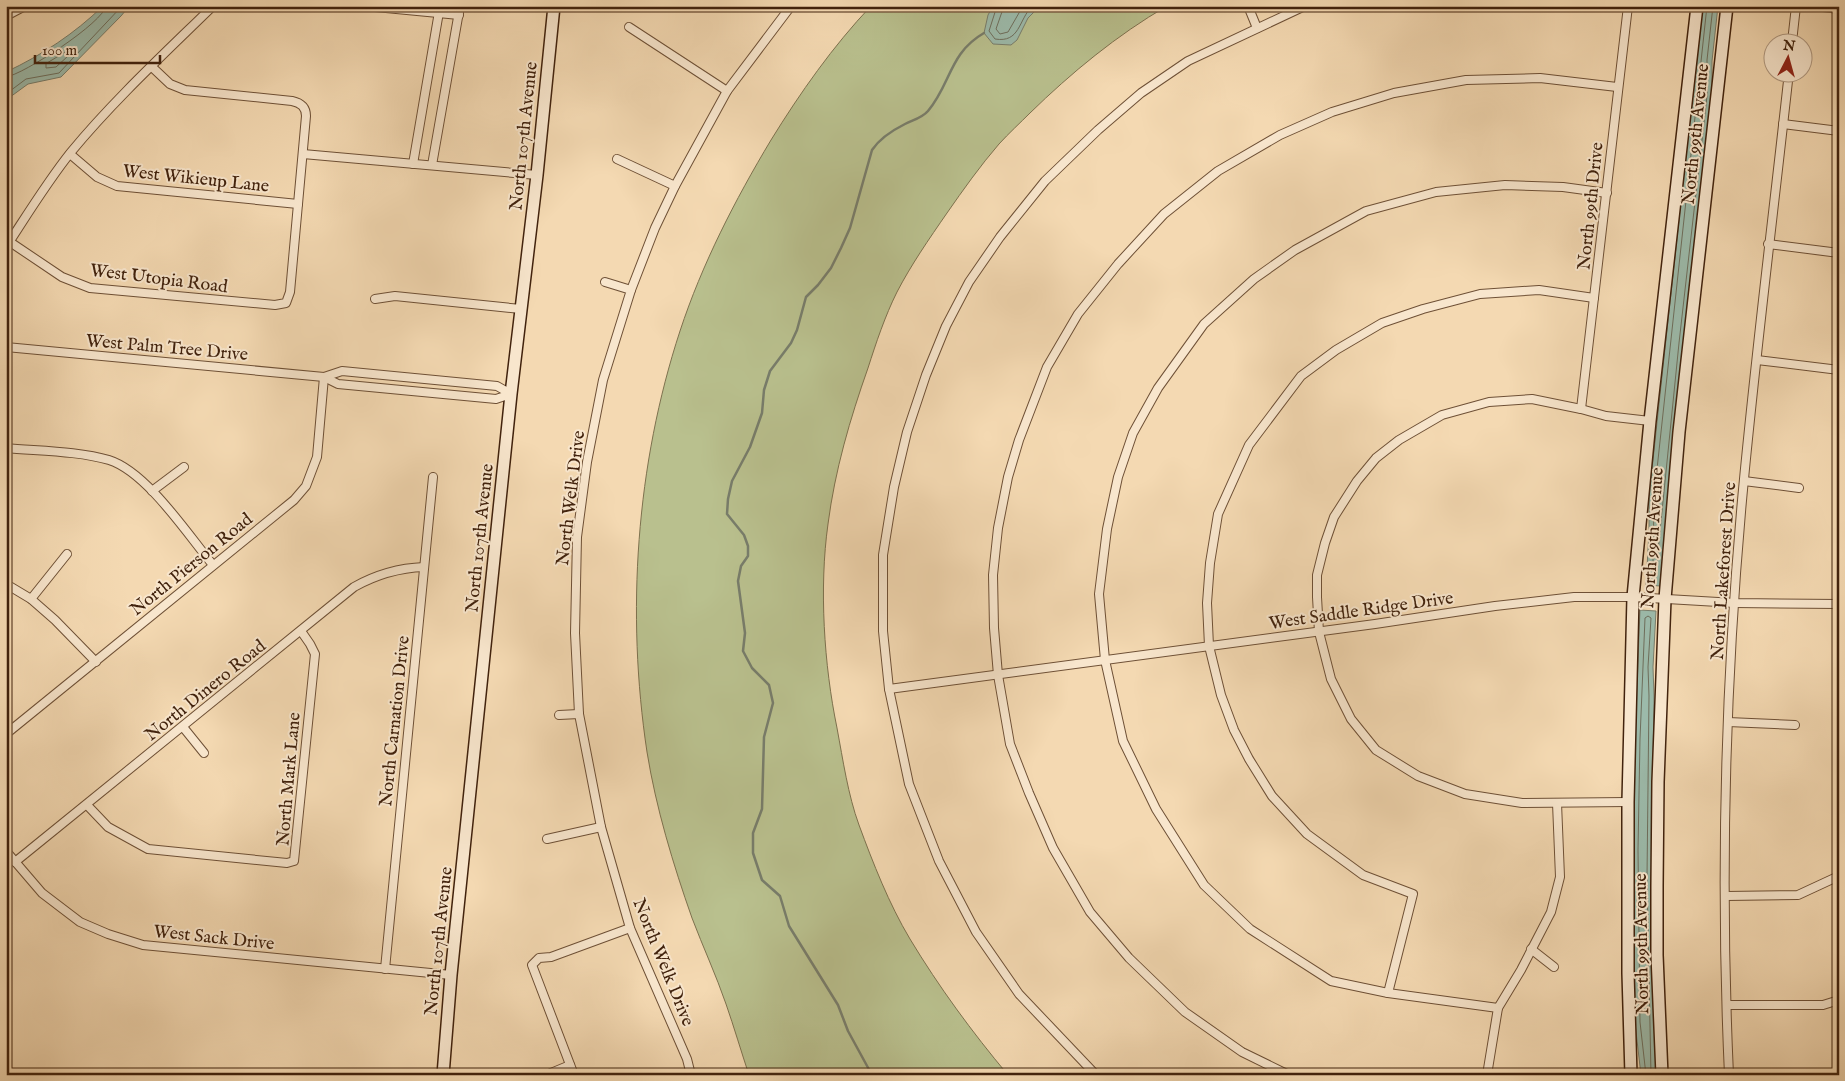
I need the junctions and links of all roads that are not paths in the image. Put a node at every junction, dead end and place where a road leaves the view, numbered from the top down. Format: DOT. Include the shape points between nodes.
graph roads {
  1 [pos="25,6"];
  2 [pos="365,6"];
  3 [pos="554,6"];
  4 [pos="791,6"];
  5 [pos="1248,6"];
  6 [pos="1305,6"];
  7 [pos="1628,6"];
  8 [pos="1696,6"];
  9 [pos="1727,6"];
  10 [pos="1796,6"];
  11 [pos="1815,6"];
  12 [pos="207,8"];
  13 [pos="1839,9"];
  14 [pos="440,10"];
  15 [pos="460,10"];
  16 [pos="6,16"];
  17 [pos="629,27"];
  18 [pos="1257,28"];
  19 [pos="1793,32"];
  20 [pos="152,67"];
  21 [pos="1788,82"];
  22 [pos="1617,87"];
  23 [pos="727,92"];
  24 [pos="1783,124"];
  25 [pos="1839,131"];
  26 [pos="70,154"];
  27 [pos="303,154"];
  28 [pos="617,159"];
  29 [pos="413,164"];
  30 [pos="432,166"];
  31 [pos="537,175"];
  32 [pos="674,186"];
  33 [pos="1607,192"];
  34 [pos="298,204"];
  35 [pos="1768,244"];
  36 [pos="8,245"];
  37 [pos="1839,253"];
  38 [pos="605,282"];
  39 [pos="630,290"];
  40 [pos="1594,298"];
  41 [pos="375,299"];
  42 [pos="521,309"];
  43 [pos="6,347"];
  44 [pos="1757,360"];
  45 [pos="1839,370"];
  46 [pos="324,377"];
  47 [pos="511,394"];
  48 [pos="1581,409"];
  49 [pos="1650,421"];
  50 [pos="6,448"];
  51 [pos="184,468"];
  52 [pos="433,477"];
  53 [pos="1744,481"];
  54 [pos="1799,488"];
  55 [pos="152,491"];
  56 [pos="67,554"];
  57 [pos="213,565"];
  58 [pos="424,567"];
  59 [pos="6,584"];
  60 [pos="1633,597"];
  61 [pos="31,599"];
  62 [pos="1665,599"];
  63 [pos="1735,603"];
  64 [pos="1839,604"];
  65 [pos="301,631"];
  66 [pos="1319,632"];
  67 [pos="1209,646"];
  68 [pos="1105,660"];
  69 [pos="96,662"];
  70 [pos="998,675"];
  71 [pos="889,689"];
  72 [pos="579,714"];
  73 [pos="559,715"];
  74 [pos="1728,722"];
  75 [pos="1795,726"];
  76 [pos="183,727"];
  77 [pos="6,734"];
  78 [pos="204,753"];
  79 [pos="1628,802"];
  80 [pos="1557,803"];
  81 [pos="87,805"];
  82 [pos="601,827"];
  83 [pos="546,839"];
  84 [pos="6,850"];
  85 [pos="16,862"];
  86 [pos="1839,876"];
  87 [pos="1726,896"];
  88 [pos="630,928"];
  89 [pos="1531,949"];
  90 [pos="1554,967"];
  91 [pos="385,969"];
  92 [pos="452,975"];
  93 [pos="1388,993"];
  94 [pos="1839,1000"];
  95 [pos="1727,1005"];
  96 [pos="1498,1008"];
  97 [pos="570,1065"];
  98 [pos="443,1075"];
  99 [pos="546,1075"];
  100 [pos="574,1075"];
  101 [pos="691,1075"];
  102 [pos="1096,1075"];
  103 [pos="1289,1075"];
  104 [pos="1487,1075"];
  105 [pos="1631,1075"];
  106 [pos="1662,1075"];
  107 [pos="1729,1075"];
  1 -- 16 [label="street"];
  2 -- 14 [label="street"];
  3 -- 31 [label="main road, North 107th Avenue"];
  4 -- 23 [label="street, North Welk Drive"];
  5 -- 18 [label="street"];
  6 -- 18 [label="street"];
  7 -- 22 [label="street, North 99th Drive"];
  8 -- 49 [label="main road, North 99th Avenue"];
  9 -- 62 [label="main road, North 99th Avenue" via="1678,442"];
  10 -- 19 [label="street"];
  11 -- 13 [label="street"];
  12 -- 20 [label="street"];
  14 -- 15 [label="street"];
  14 -- 29 [label="street"];
  15 -- 30 [label="street"];
  17 -- 23 [label="street"];
  18 -- 71 [label="street" via="1188,61 1141,93 1105,124 1045,181 969,282 926,375 907,432 894,487 883,555 883,631"];
  20 -- 26 [label="street"];
  20 -- 27 [label="street" via="170,84 186,90 300,104 306,113"];
  21 -- 24 [label="street, North Lakeforest Drive"];
  22 -- 33 [label="street, North 99th Drive"];
  22 -- 70 [label="street" via="1540,78 1466,80 1394,93 1332,112 1280,134 1218,171 1164,214 1078,314 1047,367 1020,440 1008,477 998,528 994,628"];
  23 -- 32 [label="street, North Welk Drive"];
  24 -- 25 [label="street"];
  24 -- 35 [label="street, North Lakeforest Drive"];
  26 -- 34 [label="street, West Wikieup Lane" via="97,177 117,186"];
  26 -- 36 [label="street"];
  27 -- 29 [label="street"];
  27 -- 34 [label="street"];
  28 -- 32 [label="street"];
  29 -- 30 [label="street"];
  30 -- 31 [label="street"];
  31 -- 42 [label="main road, North 107th Avenue"];
  32 -- 39 [label="street, North Welk Drive"];
  33 -- 40 [label="street, North 99th Drive"];
  33 -- 68 [label="street" via="1506,185 1436,192 1366,211 1295,250 1254,279 1204,324 1154,395 1133,433 1118,477 1107,529 1099,594"];
  34 -- 36 [label="street, West Utopia Road" via="290,292 286,303 275,305 90,288 62,277"];
  35 -- 37 [label="street"];
  35 -- 44 [label="street, North Lakeforest Drive"];
  38 -- 39 [label="street"];
  39 -- 72 [label="street, North Welk Drive" via="603,380 578,528 575,633"];
  40 -- 48 [label="street, North 99th Drive"];
  40 -- 67 [label="street" via="1539,290 1480,294 1423,308 1382,323 1336,350 1301,376 1249,445 1218,514 1207,603"];
  41 -- 42 [label="street" via="395,296"];
  42 -- 47 [label="main road, North 107th Avenue"];
  43 -- 46 [label="street, West Palm Tree Drive"];
  44 -- 45 [label="street"];
  44 -- 53 [label="street, North Lakeforest Drive"];
  46 -- 47 [label="street, West Palm Tree Drive" via="338,384 496,400"];
  46 -- 47 [label="street, West Palm Tree Drive" via="342,371 496,386"];
  46 -- 57 [label="street, North Pierson Road" via="317,457 306,486 294,500"];
  47 -- 92 [label="main road, North 107th Avenue"];
  48 -- 49 [label="street" via="1606,416"];
  48 -- 66 [label="street" via="1532,399 1489,402 1442,415 1399,440 1376,458 1334,517 1325,543 1318,575"];
  49 -- 60 [label="main road, North 99th Avenue"];
  50 -- 55 [label="street" via="93,456 110,461 124,467"];
  51 -- 55 [label="street"];
  52 -- 58 [label="street, North Carnation Drive"];
  53 -- 54 [label="street"];
  53 -- 63 [label="street, North Lakeforest Drive"];
  55 -- 57 [label="street"];
  56 -- 61 [label="street"];
  57 -- 69 [label="street, North Pierson Road"];
  58 -- 65 [label="street, North Dinero Road" via="394,570 362,582"];
  58 -- 91 [label="street, North Carnation Drive"];
  59 -- 61 [label="street"];
  60 -- 62 [label="street, West Saddle Ridge Drive"];
  60 -- 66 [label="street, West Saddle Ridge Drive" via="1574,597"];
  60 -- 79 [label="main road, North 99th Avenue"];
  61 -- 69 [label="street"];
  62 -- 63 [label="street, West Saddle Ridge Drive"];
  62 -- 106 [label="main road, North 99th Avenue" via="1657,886"];
  63 -- 64 [label="street, West Saddle Ridge Drive"];
  63 -- 74 [label="street, North Lakeforest Drive"];
  65 -- 76 [label="street, North Dinero Road"];
  65 -- 81 [label="street, North Mark Lane" via="315,654 294,861 287,863 148,849 108,827"];
  66 -- 67 [label="street, West Saddle Ridge Drive"];
  66 -- 80 [label="street" via="1331,680 1351,719 1376,750 1418,776 1465,794 1522,803"];
  67 -- 68 [label="street, West Saddle Ridge Drive"];
  67 -- 93 [label="street" via="1234,730 1272,796 1307,834 1363,875 1413,894"];
  68 -- 70 [label="street, West Saddle Ridge Drive"];
  68 -- 93 [label="street" via="1123,741 1156,810 1204,885 1250,929 1331,981"];
  69 -- 77 [label="street, North Pierson Road"];
  70 -- 71 [label="street, West Saddle Ridge Drive"];
  70 -- 103 [label="street" via="1010,744 1019,768 1053,848 1090,912 1129,958 1185,1012 1242,1052"];
  71 -- 102 [label="street" via="909,784 939,861 976,932 1018,994"];
  72 -- 73 [label="street"];
  72 -- 82 [label="street, North Welk Drive"];
  74 -- 75 [label="street"];
  74 -- 87 [label="street, North Lakeforest Drive"];
  76 -- 78 [label="street"];
  76 -- 81 [label="street, North Dinero Road"];
  79 -- 80 [label="street"];
  79 -- 105 [label="main road, North 99th Avenue"];
  80 -- 89 [label="street" via="1560,877 1551,912"];
  81 -- 85 [label="street, North Dinero Road"];
  82 -- 83 [label="street"];
  82 -- 88 [label="street, North Welk Drive"];
  84 -- 85 [label="street, West Sack Drive"];
  85 -- 91 [label="street, West Sack Drive" via="42,892 80,922 143,945"];
  86 -- 87 [label="street" via="1798,895"];
  87 -- 95 [label="street, North Lakeforest Drive"];
  88 -- 97 [label="street" via="551,957 539,958 532,965"];
  88 -- 101 [label="street, North Welk Drive"];
  89 -- 90 [label="street"];
  89 -- 96 [label="street"];
  91 -- 92 [label="street, West Sack Drive"];
  92 -- 98 [label="main road, North 107th Avenue"];
  93 -- 96 [label="street"];
  94 -- 95 [label="street" via="1823,1005"];
  95 -- 107 [label="street, North Lakeforest Drive"];
  96 -- 104 [label="street"];
  97 -- 99 [label="street"];
  97 -- 100 [label="street"];
}
